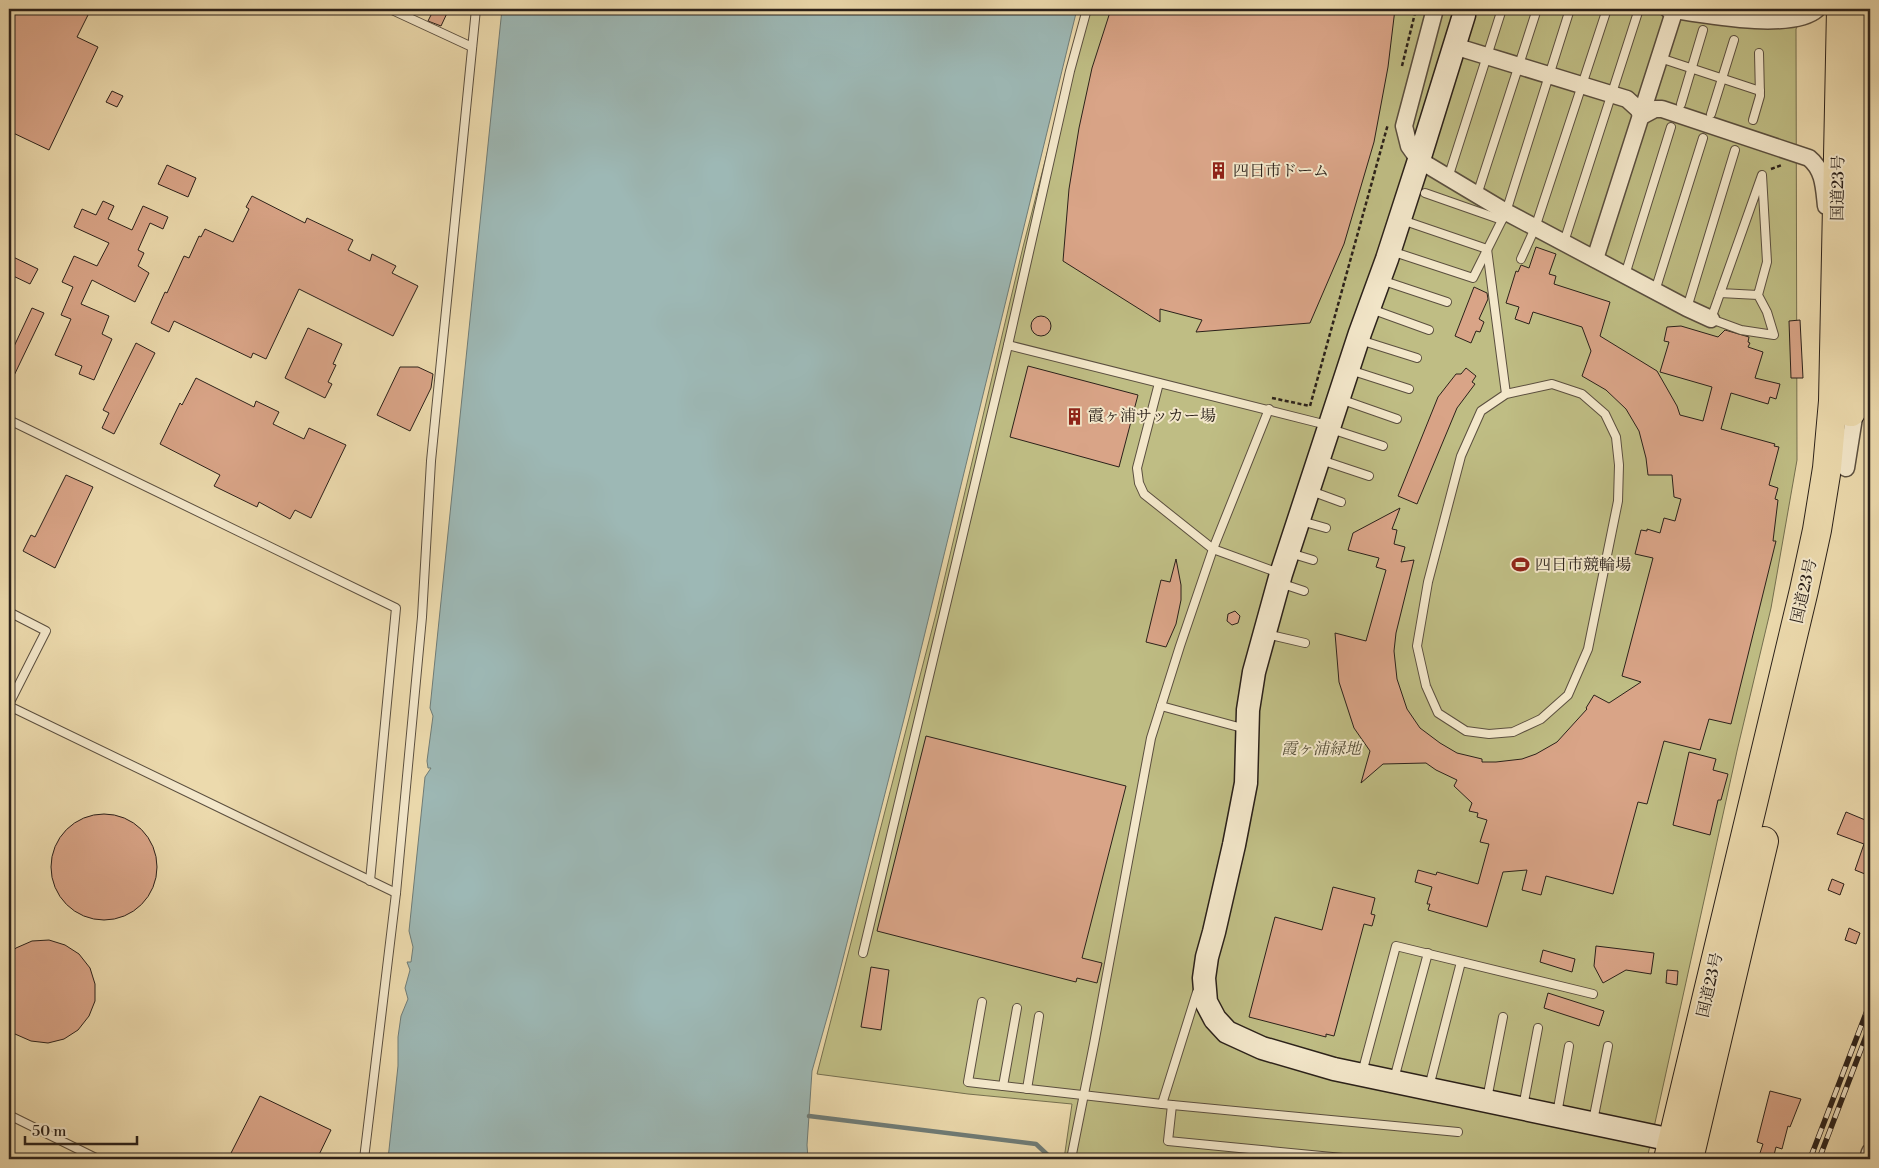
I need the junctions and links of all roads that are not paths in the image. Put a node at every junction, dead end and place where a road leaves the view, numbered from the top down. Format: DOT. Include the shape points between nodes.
graph roads {
  1 [pos="390,9"];
  2 [pos="476,9"];
  3 [pos="1087,9"];
  4 [pos="1435,9"];
  5 [pos="1502,9"];
  6 [pos="1537,9"];
  7 [pos="1570,9"];
  8 [pos="1607,9"];
  9 [pos="1639,9"];
  10 [pos="1673,9"];
  11 [pos="1817,9"];
  12 [pos="1841,9"];
  13 [pos="1861,9"];
  14 [pos="1466,12"];
  15 [pos="1742,14"];
  16 [pos="1703,30"];
  17 [pos="1734,40"];
  18 [pos="472,46"];
  19 [pos="1454,46"];
  20 [pos="1759,53"];
  21 [pos="1487,56"];
  22 [pos="1660,58"];
  23 [pos="1519,67"];
  24 [pos="1692,69"];
  25 [pos="1550,76"];
  26 [pos="1722,79"];
  27 [pos="1582,85"];
  28 [pos="1760,91"];
  29 [pos="1613,95"];
  30 [pos="1681,104"];
  31 [pos="1711,114"];
  32 [pos="1642,116"];
  33 [pos="1753,120"];
  34 [pos="1671,127"];
  35 [pos="1703,138"];
  36 [pos="1735,150"];
  37 [pos="1419,160"];
  38 [pos="1448,178"];
  39 [pos="1425,194"];
  40 [pos="1477,195"];
  41 [pos="1504,216"];
  42 [pos="1400,220"];
  43 [pos="1535,228"];
  44 [pos="1564,242"];
  45 [pos="1487,249"];
  46 [pos="1390,250"];
  47 [pos="1522,259"];
  48 [pos="1595,259"];
  49 [pos="1625,274"];
  50 [pos="1379,279"];
  51 [pos="1655,291"];
  52 [pos="1720,293"];
  53 [pos="1758,295"];
  54 [pos="1870,296"];
  55 [pos="1447,302"];
  56 [pos="1687,308"];
  57 [pos="1369,309"];
  58 [pos="1711,319"];
  59 [pos="1429,330"];
  60 [pos="1835,336"];
  61 [pos="1358,339"];
  62 [pos="1008,346"];
  63 [pos="1417,358"];
  64 [pos="1348,369"];
  65 [pos="1159,383"];
  66 [pos="1409,389"];
  67 [pos="1506,394"];
  68 [pos="1338,398"];
  69 [pos="1269,409"];
  70 [pos="1397,419"];
  71 [pos="9,420"];
  72 [pos="1329,427"];
  73 [pos="1384,446"];
  74 [pos="1319,460"];
  75 [pos="1846,468"];
  76 [pos="1369,476"];
  77 [pos="1309,490"];
  78 [pos="1341,502"];
  79 [pos="1299,520"];
  80 [pos="1326,528"];
  81 [pos="1214,549"];
  82 [pos="1313,560"];
  83 [pos="1282,570"];
  84 [pos="1304,591"];
  85 [pos="9,612"];
  86 [pos="1264,633"];
  87 [pos="1305,643"];
  88 [pos="9,705"];
  89 [pos="1161,706"];
  90 [pos="1248,729"];
  91 [pos="370,881"];
  92 [pos="396,893"];
  93 [pos="863,953"];
  94 [pos="1428,954"];
  95 [pos="1461,962"];
  96 [pos="1206,966"];
  97 [pos="1593,994"];
  98 [pos="982,1002"];
  99 [pos="1017,1008"];
  100 [pos="1039,1016"];
  101 [pos="1502,1017"];
  102 [pos="1538,1028"];
  103 [pos="1569,1046"];
  104 [pos="1608,1046"];
  105 [pos="1362,1075"];
  106 [pos="1394,1081"];
  107 [pos="1003,1086"];
  108 [pos="1028,1089"];
  109 [pos="1429,1089"];
  110 [pos="1083,1099"];
  111 [pos="1487,1101"];
  112 [pos="1162,1104"];
  113 [pos="1172,1105"];
  114 [pos="1523,1108"];
  115 [pos="9,1115"];
  116 [pos="1557,1116"];
  117 [pos="1592,1123"];
  118 [pos="1458,1132"];
  119 [pos="1870,1152"];
  120 [pos="1676,1153"];
  121 [pos="98,1159"];
  122 [pos="364,1159"];
  123 [pos="1071,1159"];
  124 [pos="1353,1159"];
  125 [pos="1868,1159"];
  1 -- 18 [label="lane"];
  2 -- 18 [label="lane"];
  3 -- 62 [label="lane"];
  4 -- 37 [label="street" via="1404,126 1410,146"];
  5 -- 21 [label="lane"];
  6 -- 23 [label="lane"];
  7 -- 25 [label="lane"];
  8 -- 27 [label="lane"];
  9 -- 29 [label="lane"];
  10 -- 15 [label="street" via="1724,18"];
  10 -- 22 [label="street"];
  11 -- 15 [label="street" via="1797,18"];
  12 -- 60 [label="highway, 国道23号"];
  13 -- 75 [label="highway, 国道23号" via="1855,334"];
  14 -- 19 [label="street"];
  16 -- 24 [label="lane"];
  17 -- 26 [label="lane"];
  18 -- 92 [label="lane" via="431,461 422,618"];
  19 -- 21 [label="street"];
  19 -- 37 [label="street"];
  20 -- 28 [label="lane"];
  21 -- 23 [label="street"];
  21 -- 38 [label="lane"];
  22 -- 24 [label="lane"];
  22 -- 32 [label="street"];
  23 -- 25 [label="street"];
  23 -- 40 [label="lane"];
  24 -- 26 [label="lane"];
  24 -- 30 [label="lane"];
  25 -- 27 [label="street"];
  25 -- 41 [label="lane"];
  26 -- 28 [label="lane"];
  26 -- 31 [label="lane"];
  27 -- 29 [label="street"];
  27 -- 43 [label="lane"];
  28 -- 33 [label="lane"];
  29 -- 32 [label="street" via="1633,102"];
  29 -- 44 [label="lane"];
  32 -- 48 [label="street"];
  32 -- 60 [label="street" via="1662,109 1809,158 1815,163 1824,188"];
  34 -- 49 [label="lane"];
  35 -- 51 [label="lane"];
  36 -- 56 [label="lane"];
  37 -- 38 [label="street"];
  37 -- 42 [label="street"];
  38 -- 40 [label="street"];
  39 -- 41 [label="lane"];
  40 -- 41 [label="street"];
  41 -- 43 [label="street"];
  41 -- 45 [label="lane"];
  42 -- 45 [label="lane"];
  42 -- 46 [label="street"];
  43 -- 44 [label="street"];
  43 -- 47 [label="lane"];
  44 -- 48 [label="street"];
  45 -- 46 [label="lane" via="1472,278"];
  45 -- 67 [label="lane"];
  46 -- 50 [label="street"];
  48 -- 49 [label="street"];
  49 -- 51 [label="street"];
  50 -- 55 [label="lane"];
  50 -- 57 [label="street"];
  51 -- 56 [label="street"];
  52 -- 53 [label="lane"];
  52 -- 53 [label="lane" via="1762,175 1767,262"];
  52 -- 58 [label="lane"];
  53 -- 58 [label="lane" via="1774,335 1741,330"];
  54 -- 75 [label="street" via="1868,332"];
  56 -- 58 [label="street"];
  57 -- 59 [label="lane"];
  57 -- 61 [label="street"];
  60 -- 120 [label="highway, 国道23号" via="1827,468 1817,530"];
  61 -- 63 [label="lane"];
  61 -- 64 [label="street"];
  62 -- 65 [label="lane"];
  62 -- 93 [label="lane"];
  64 -- 66 [label="lane"];
  64 -- 68 [label="street"];
  65 -- 69 [label="lane"];
  65 -- 81 [label="lane" via="1137,468 1139,483 1144,494"];
  67 -- 67 [label="lane" via="1552,384 1582,394 1605,414 1616,436 1618,501 1588,649 1568,695 1541,719 1513,732 1489,734 1466,731 1438,713 1426,686 1417,646 1428,582 1461,456 1480,411"];
  68 -- 70 [label="lane"];
  68 -- 72 [label="street"];
  69 -- 72 [label="lane"];
  69 -- 81 [label="lane"];
  71 -- 91 [label="lane" via="396,608"];
  72 -- 73 [label="lane"];
  72 -- 74 [label="street"];
  74 -- 76 [label="lane"];
  74 -- 77 [label="street"];
  75 -- 120 [label="highway, 国道23号" via="1823,589"];
  77 -- 78 [label="lane"];
  77 -- 79 [label="street"];
  79 -- 80 [label="lane"];
  79 -- 83 [label="street"];
  81 -- 83 [label="lane"];
  81 -- 89 [label="lane"];
  82 -- 83 [label="lane"];
  83 -- 84 [label="lane"];
  83 -- 86 [label="street"];
  85 -- 88 [label="lane" via="46,631"];
  86 -- 87 [label="lane"];
  86 -- 90 [label="street" via="1254,672"];
  88 -- 91 [label="lane"];
  89 -- 90 [label="lane"];
  89 -- 110 [label="lane" via="1151,738"];
  90 -- 96 [label="street" via="1246,783"];
  91 -- 92 [label="lane"];
  92 -- 122 [label="lane"];
  94 -- 95 [label="lane"];
  94 -- 105 [label="lane" via="1396,946"];
  94 -- 106 [label="lane"];
  95 -- 97 [label="lane"];
  95 -- 109 [label="lane"];
  96 -- 105 [label="street" via="1206,1002 1227,1032 1262,1048"];
  96 -- 112 [label="lane"];
  98 -- 107 [label="lane" via="968,1082"];
  99 -- 107 [label="lane"];
  100 -- 108 [label="lane"];
  101 -- 111 [label="lane"];
  102 -- 114 [label="lane"];
  103 -- 116 [label="lane"];
  104 -- 117 [label="lane"];
  105 -- 106 [label="street"];
  106 -- 109 [label="street"];
  107 -- 108 [label="lane"];
  108 -- 110 [label="lane"];
  109 -- 111 [label="street"];
  110 -- 112 [label="lane"];
  110 -- 123 [label="lane"];
  111 -- 114 [label="street"];
  112 -- 113 [label="lane"];
  113 -- 118 [label="lane"];
  113 -- 124 [label="lane" via="1168,1141"];
  114 -- 116 [label="street"];
  115 -- 121 [label="lane"];
  116 -- 117 [label="street"];
  117 -- 120 [label="street"];
  119 -- 125 [label="street"];
}
